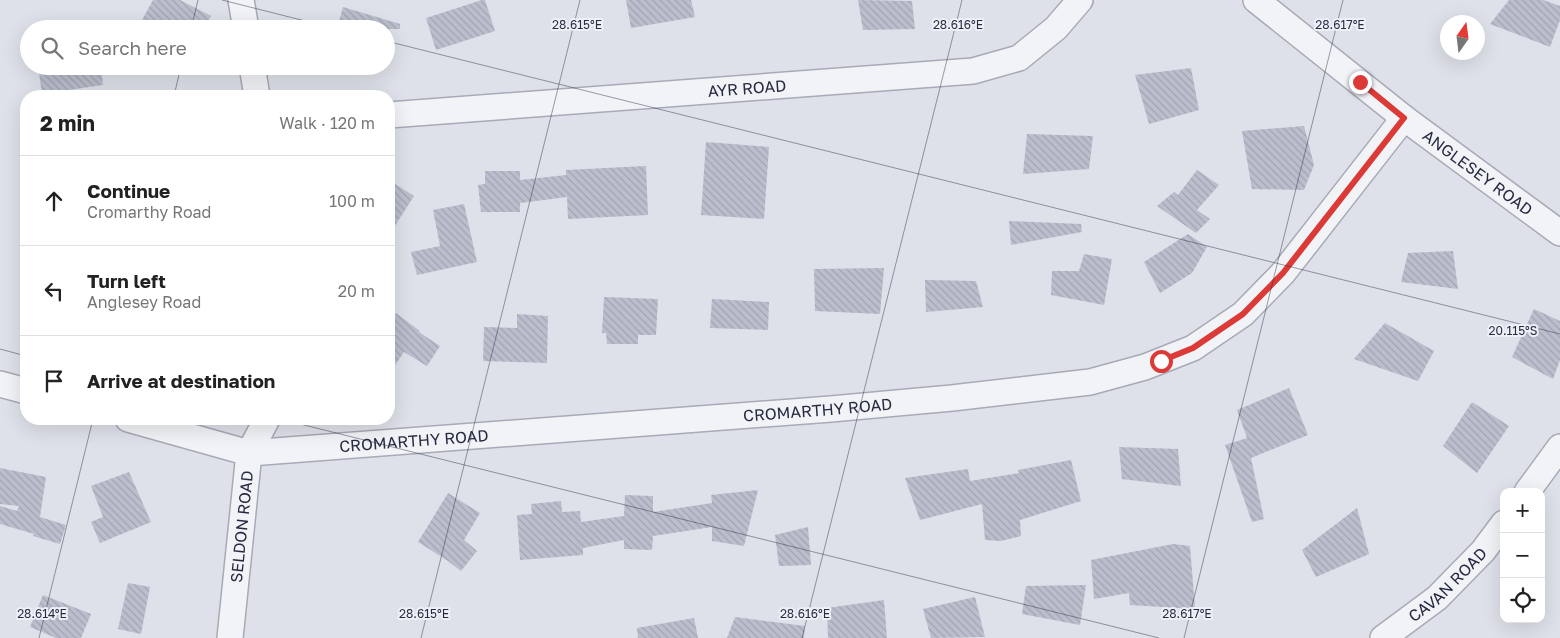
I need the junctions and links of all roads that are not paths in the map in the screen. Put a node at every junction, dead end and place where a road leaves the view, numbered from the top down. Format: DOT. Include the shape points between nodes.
graph roads {
  1 [pos="241,0"];
  2 [pos="1080,0"];
  3 [pos="1256,0"];
  4 [pos="244,20"];
  5 [pos="254,75"];
  6 [pos="256,90"];
  7 [pos="395,115"];
  8 [pos="1404,118"];
  9 [pos="1560,233"];
  10 [pos="0,384"];
  11 [pos="20,389"];
  12 [pos="149,425"];
  13 [pos="264,425"];
  14 [pos="1560,447"];
  15 [pos="249,453"];
  16 [pos="1530,488"];
  17 [pos="1500,528"];
  18 [pos="230,638"];
  19 [pos="1383,638"];
  1 -- 4 [label="street"];
  2 -- 7 [label="street, AYR ROAD" via="1056,28 1019,58 973,71"];
  3 -- 8 [label="street, ANGLESEY ROAD"];
  5 -- 6 [label="street"];
  8 -- 9 [label="street, ANGLESEY ROAD"];
  8 -- 15 [label="street, CROMARTHY ROAD" via="1283,273 1243,314 1193,348 1145,367 1090,382 952,398"];
  10 -- 11 [label="street"];
  12 -- 15 [label="street, CROMARTHY ROAD"];
  13 -- 15 [label="street, SELDON ROAD"];
  14 -- 16 [label="street"];
  15 -- 18 [label="street, SELDON ROAD"];
  17 -- 19 [label="street, CAVAN ROAD" via="1483,551 1437,598"];
}
